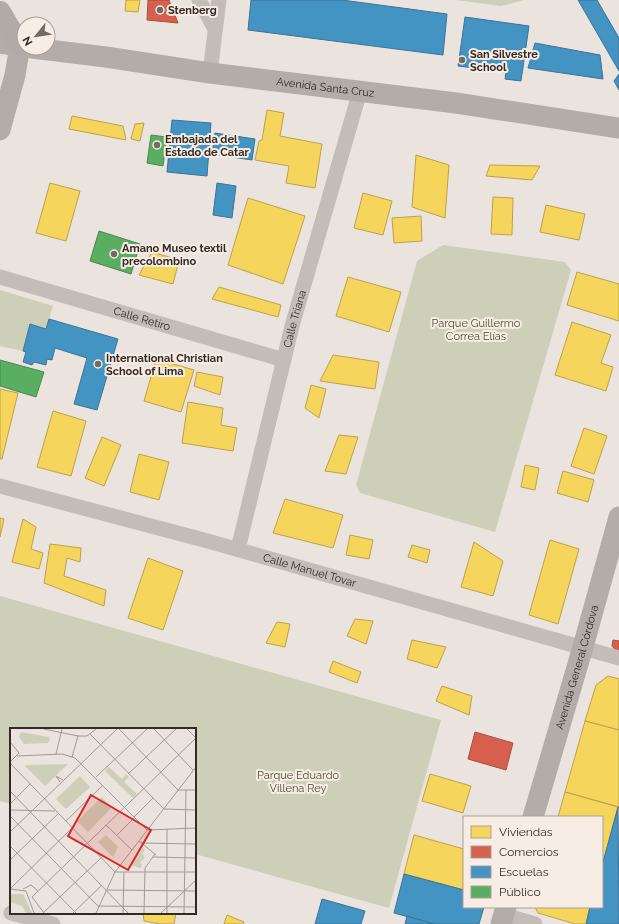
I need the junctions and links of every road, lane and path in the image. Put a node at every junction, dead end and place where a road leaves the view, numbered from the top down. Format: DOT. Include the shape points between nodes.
graph roads {
  1 [pos="199,0"];
  2 [pos="206,0"];
  3 [pos="214,0"];
  4 [pos="220,0"];
  5 [pos="0,12"];
  6 [pos="215,29"];
  7 [pos="16,41"];
  8 [pos="56,51"];
  9 [pos="18,56"];
  10 [pos="210,73"];
  11 [pos="360,91"];
  12 [pos="619,128"];
  13 [pos="0,130"];
  14 [pos="0,277"];
  15 [pos="284,360"];
  16 [pos="0,486"];
  17 [pos="619,517"];
  18 [pos="238,549"];
  19 [pos="583,647"];
  20 [pos="619,658"];
  21 [pos="533,816"];
  22 [pos="0,910"];
  23 [pos="10,913"];
  24 [pos="15,914"];
  25 [pos="504,915"];
  26 [pos="53,924"];
  27 [pos="535,924"];
  1 -- 6 [label="street"];
  2 -- 3 [label="street"];
  4 -- 6 [label="street"];
  5 -- 7 [label="main road"];
  6 -- 10 [label="street"];
  8 -- 10 [label="main road, Avenida Santa Cruz"];
  9 -- 13 [label="main road"];
  10 -- 11 [label="main road, Avenida Santa Cruz"];
  11 -- 12 [label="main road, Avenida Santa Cruz"];
  11 -- 15 [label="street, Calle Triana"];
  14 -- 15 [label="street, Calle Retiro"];
  15 -- 18 [label="street, Calle Triana"];
  16 -- 18 [label="street, Calle Manuel Tovar"];
  17 -- 19 [label="main road, Avenida General Córdova"];
  18 -- 19 [label="street, Calle Manuel Tovar"];
  19 -- 20 [label="street, Calle Manuel Tovar"];
  19 -- 21 [label="main road, Avenida General Córdova"];
  22 -- 23 [label="street"];
  24 -- 26 [label="street"];
  25 -- 27 [label="street"];
}
